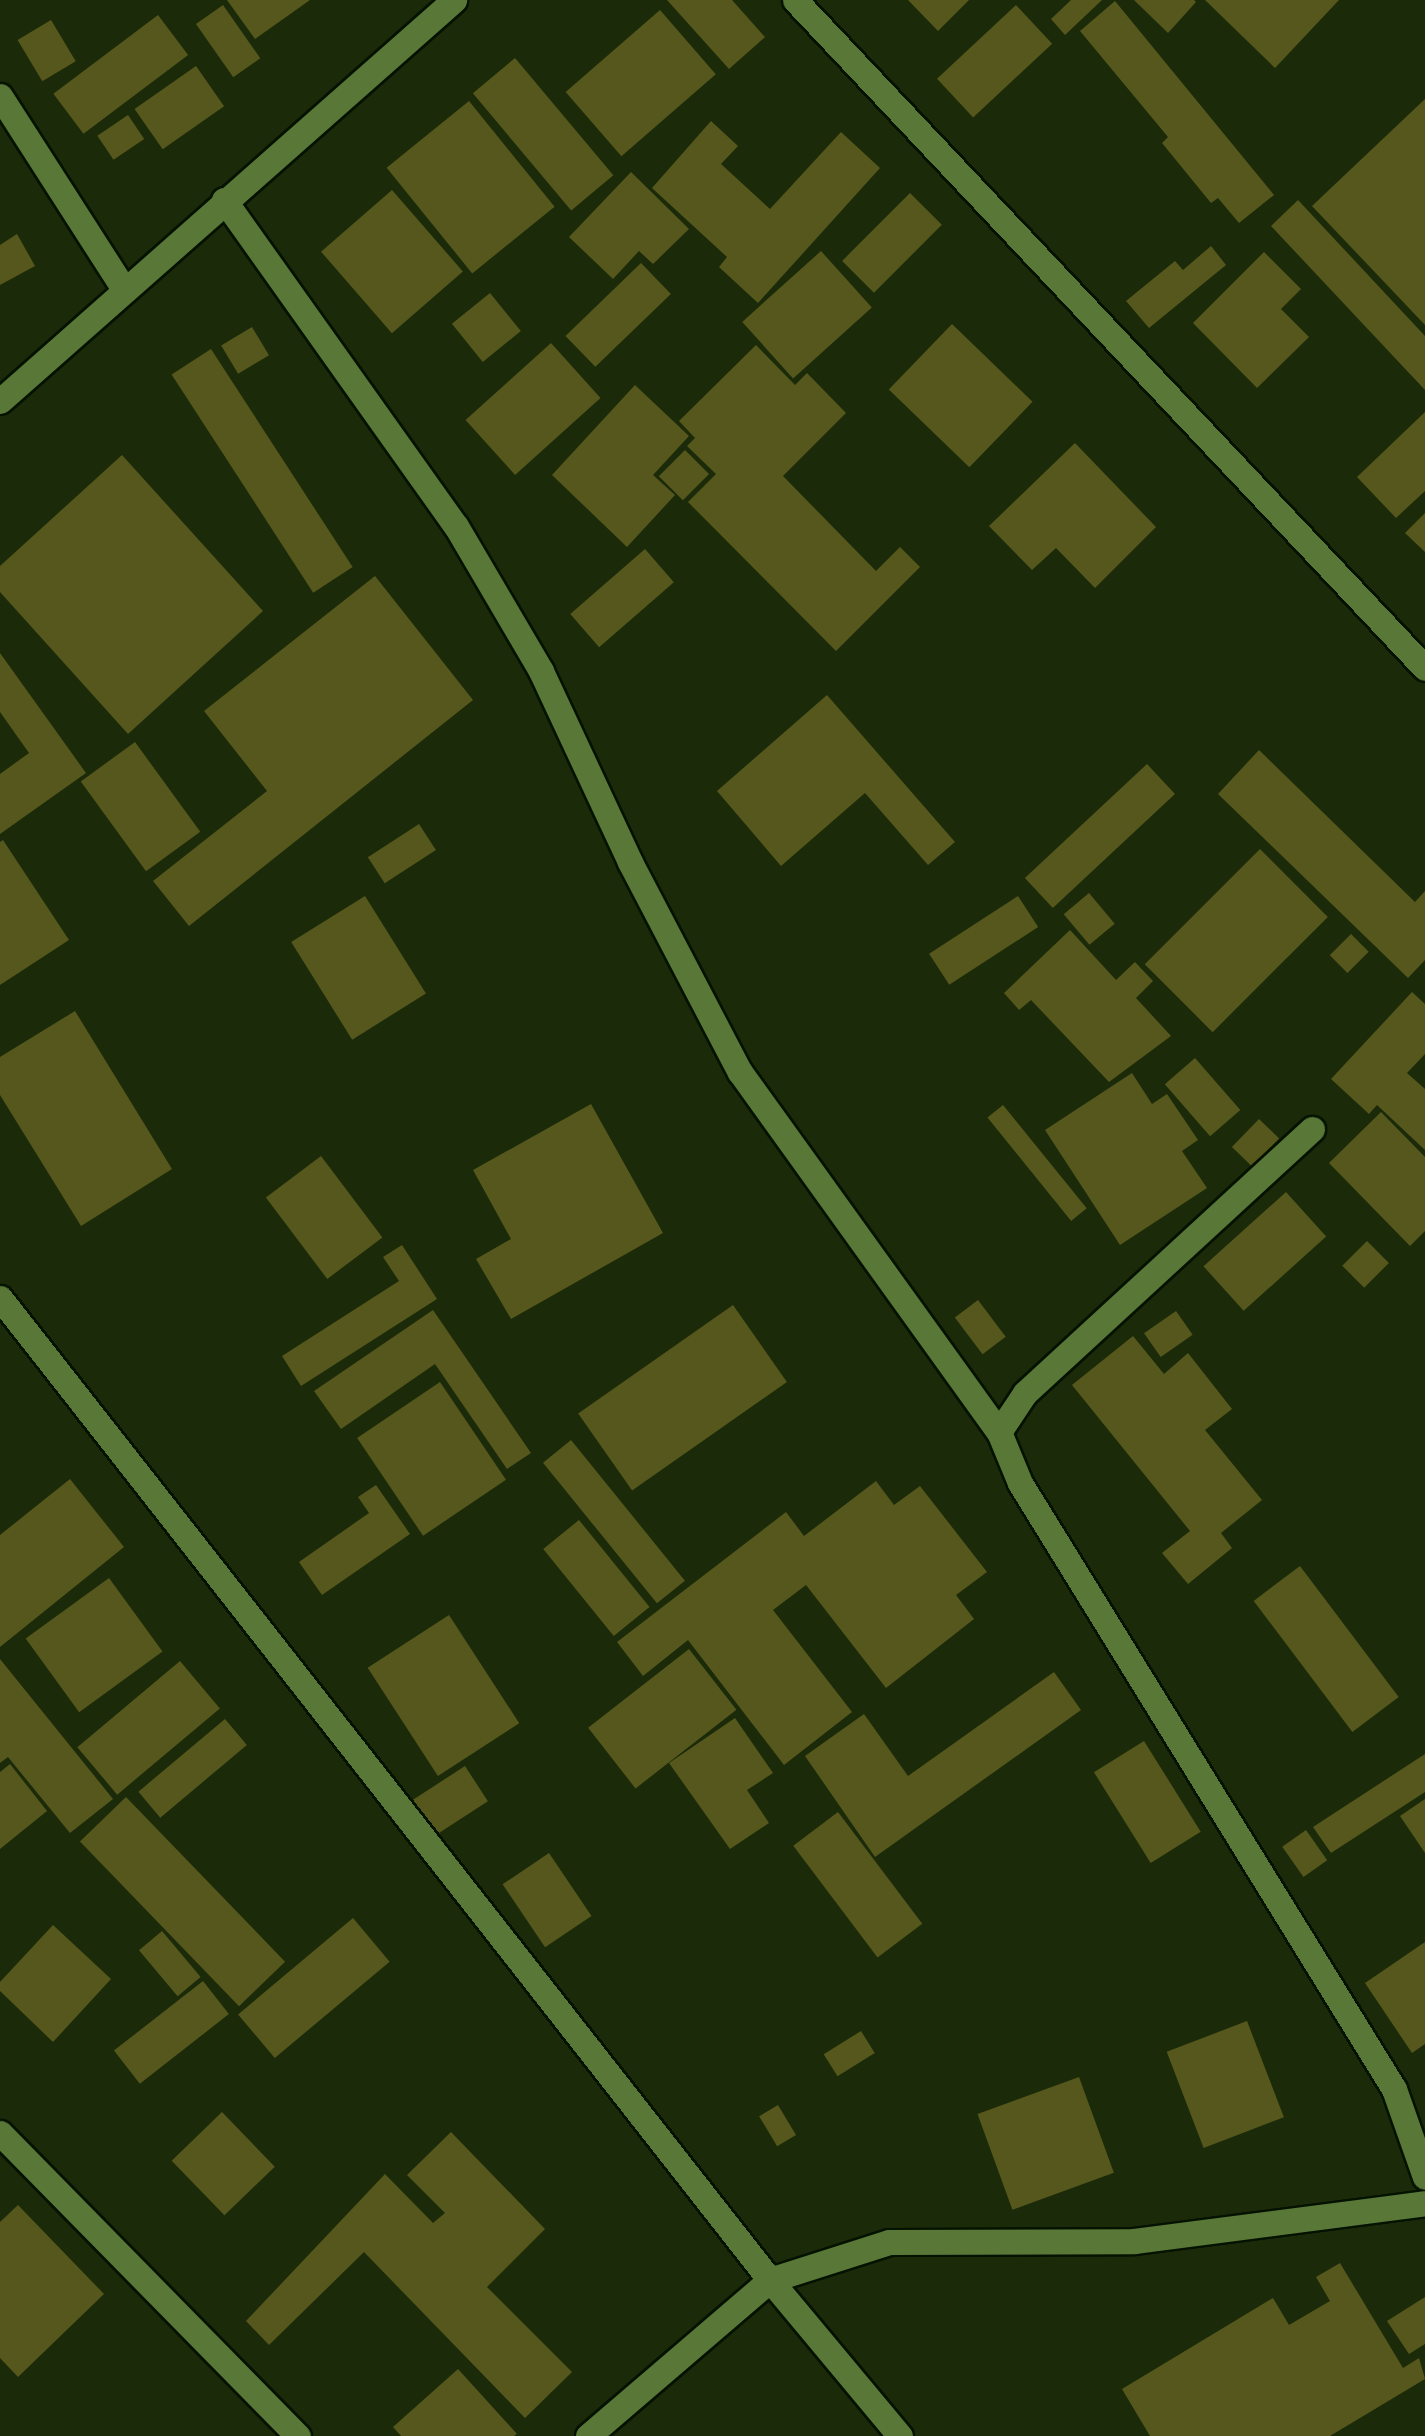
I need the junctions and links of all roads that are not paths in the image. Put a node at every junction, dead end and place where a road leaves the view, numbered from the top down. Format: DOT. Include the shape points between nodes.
graph roads {
  1 [pos="454,0"];
  2 [pos="795,0"];
  3 [pos="0,96"];
  4 [pos="224,200"];
  5 [pos="124,289"];
  6 [pos="0,400"];
  7 [pos="1425,668"];
  8 [pos="1312,1129"];
  9 [pos="0,1298"];
  10 [pos="998,1432"];
  11 [pos="0,2133"];
  12 [pos="1425,2177"];
  13 [pos="1425,2203"];
  14 [pos="770,2280"];
  15 [pos="298,2436"];
  16 [pos="588,2436"];
  17 [pos="900,2436"];
  1 -- 4 [label="street"];
  2 -- 7 [label="street"];
  3 -- 5 [label="street"];
  4 -- 5 [label="street"];
  4 -- 10 [label="street" via="465,542 542,671 630,862 740,1072"];
  5 -- 6 [label="street"];
  8 -- 10 [label="street" via="1025,1394"];
  9 -- 14 [label="street"];
  10 -- 12 [label="street" via="1020,1482 1394,2088"];
  11 -- 15 [label="street"];
  13 -- 14 [label="street" via="1134,2242 889,2242"];
  14 -- 16 [label="street"];
  14 -- 17 [label="street"];
}
